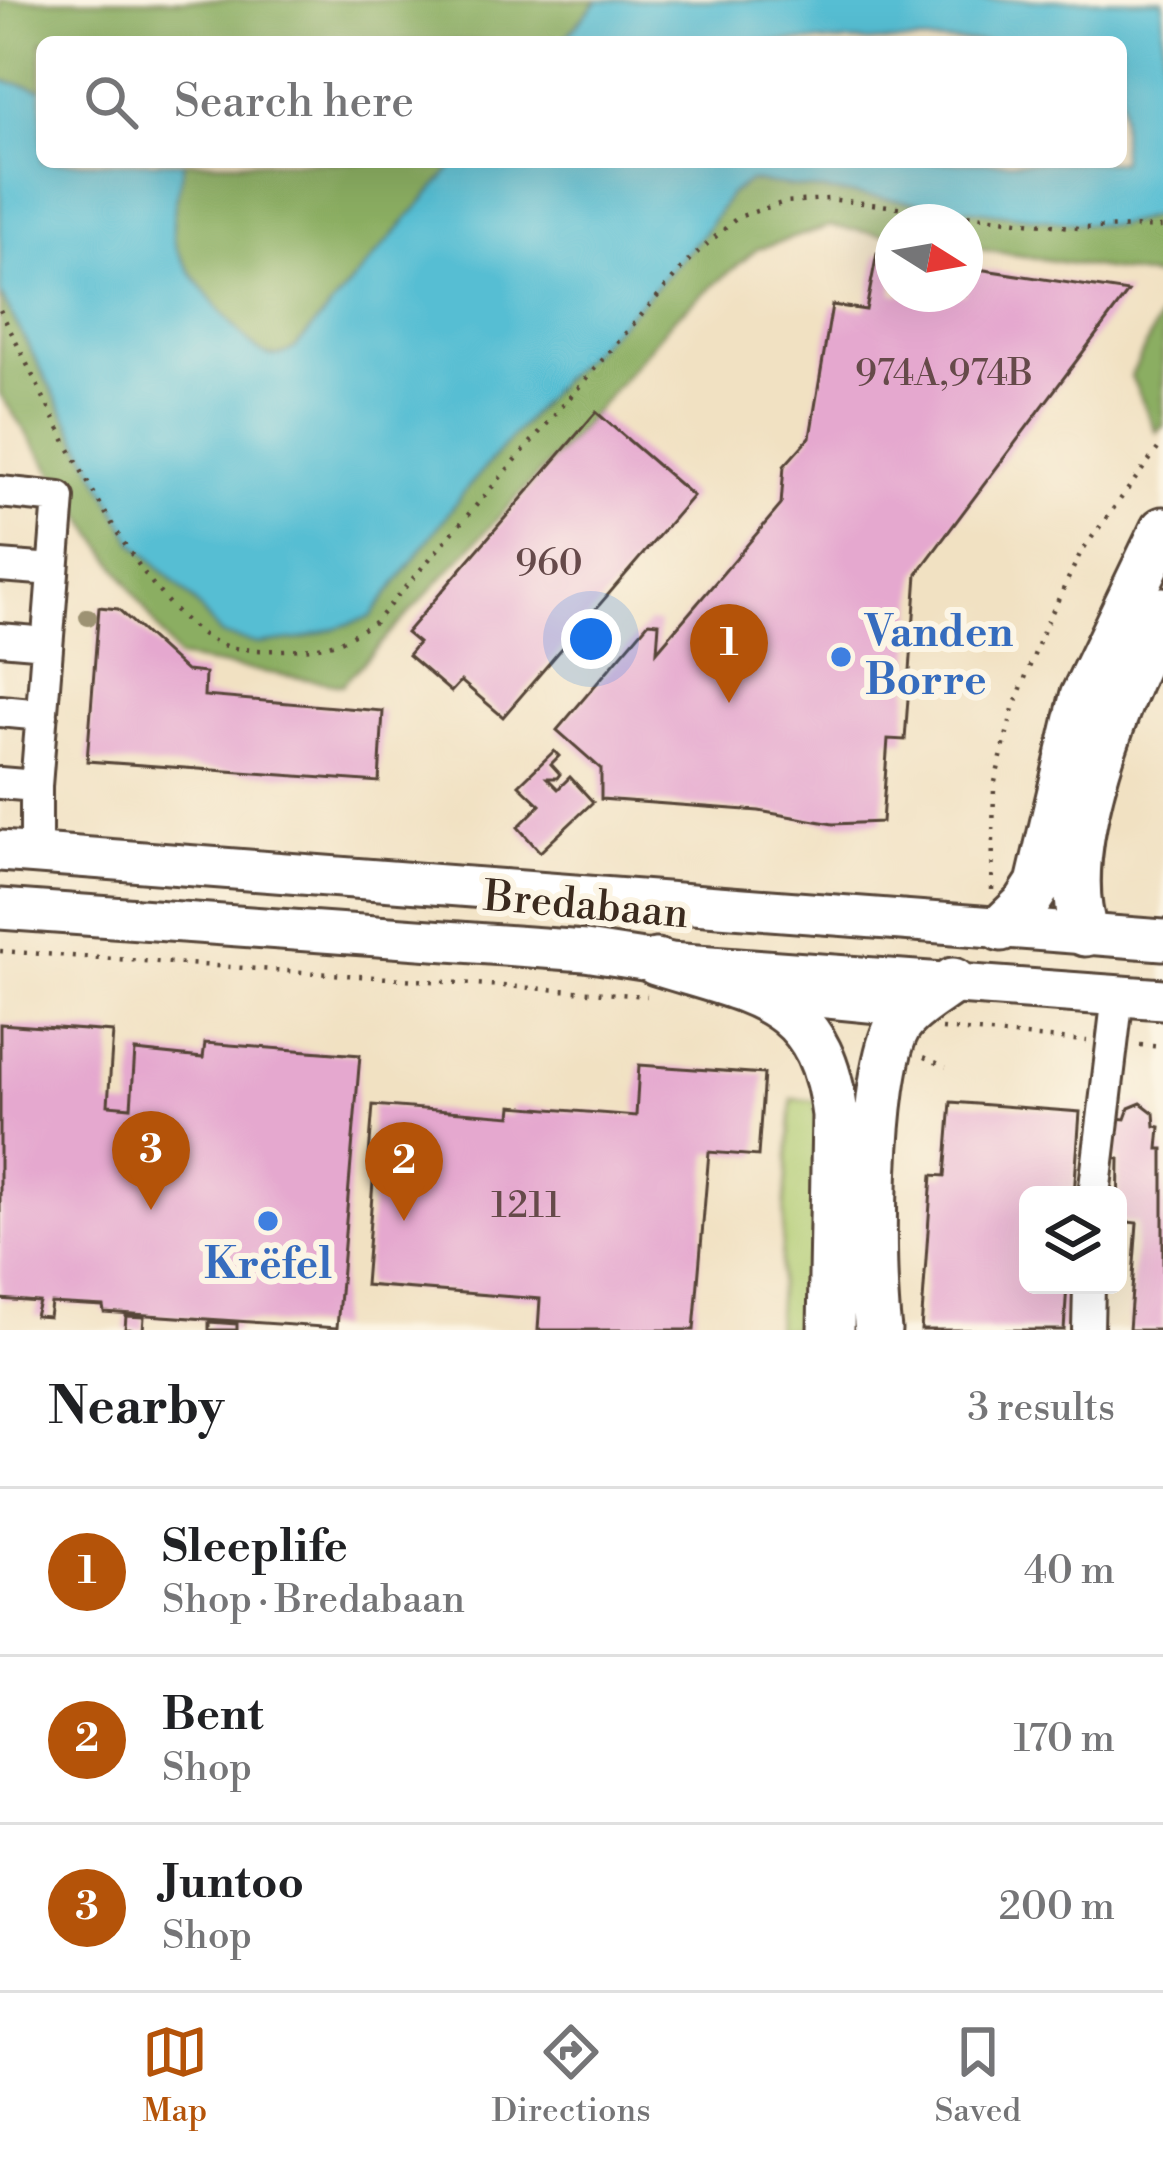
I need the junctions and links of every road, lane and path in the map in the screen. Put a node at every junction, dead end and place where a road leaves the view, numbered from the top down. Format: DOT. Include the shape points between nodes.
graph roads {
  1 [pos="1163,227"];
  2 [pos="0,310"];
  3 [pos="1163,442"];
  4 [pos="0,492"];
  5 [pos="1163,530"];
  6 [pos="0,566"];
  7 [pos="53,570"];
  8 [pos="1163,610"];
  9 [pos="0,639"];
  10 [pos="47,643"];
  11 [pos="0,712"];
  12 [pos="42,715"];
  13 [pos="0,783"];
  14 [pos="36,786"];
  15 [pos="18,852"];
  16 [pos="0,909"];
  17 [pos="996,911"];
  18 [pos="1085,933"];
  19 [pos="1163,940"];
  20 [pos="0,951"];
  21 [pos="657,980"];
  22 [pos="953,981"];
  23 [pos="759,995"];
  24 [pos="1118,995"];
  25 [pos="1163,999"];
  26 [pos="905,1031"];
  27 [pos="1110,1043"];
  28 [pos="1163,1047"];
  29 [pos="946,1067"];
  30 [pos="1095,1186"];
  31 [pos="1089,1294"];
  32 [pos="831,1330"];
  33 [pos="878,1330"];
  34 [pos="1088,1330"];
  1 -- 2 [label="path" via="1078,228 828,199 738,217 690,259 375,622 332,645 275,650 225,646 176,615 146,578"];
  3 -- 17 [label="path" via="1082,552 1012,709 994,786"];
  4 -- 7 [label="lane" via="59,498"];
  5 -- 17 [label="highway" via="1083,697 1039,884 1026,904"];
  6 -- 7 [label="lane"];
  7 -- 10 [label="lane"];
  8 -- 18 [label="highway" via="1134,662 1093,789 1076,881"];
  9 -- 10 [label="lane"];
  10 -- 12 [label="lane"];
  11 -- 12 [label="lane"];
  12 -- 14 [label="lane"];
  13 -- 14 [label="lane"];
  14 -- 15 [label="lane"];
  15 -- 17 [label="main road, Bredabaan"];
  16 -- 21 [label="main road, Bredabaan" via="585,951"];
  17 -- 18 [label="main road, Bredabaan"];
  18 -- 19 [label="main road, Bredabaan"];
  20 -- 21 [label="path"];
  21 -- 22 [label="main road, Bredabaan"];
  21 -- 23 [label="highway"];
  22 -- 24 [label="main road, Bredabaan"];
  22 -- 26 [label="highway"];
  23 -- 26 [label="lane"];
  23 -- 32 [label="highway" via="803,1024 832,1083"];
  24 -- 25 [label="main road, Bredabaan"];
  24 -- 27 [label="lane"];
  26 -- 27 [label="path"];
  26 -- 29 [label="path"];
  26 -- 33 [label="highway" via="884,1056 873,1225"];
  27 -- 28 [label="path"];
  27 -- 30 [label="lane"];
  31 -- 34 [label="lane"];
}
